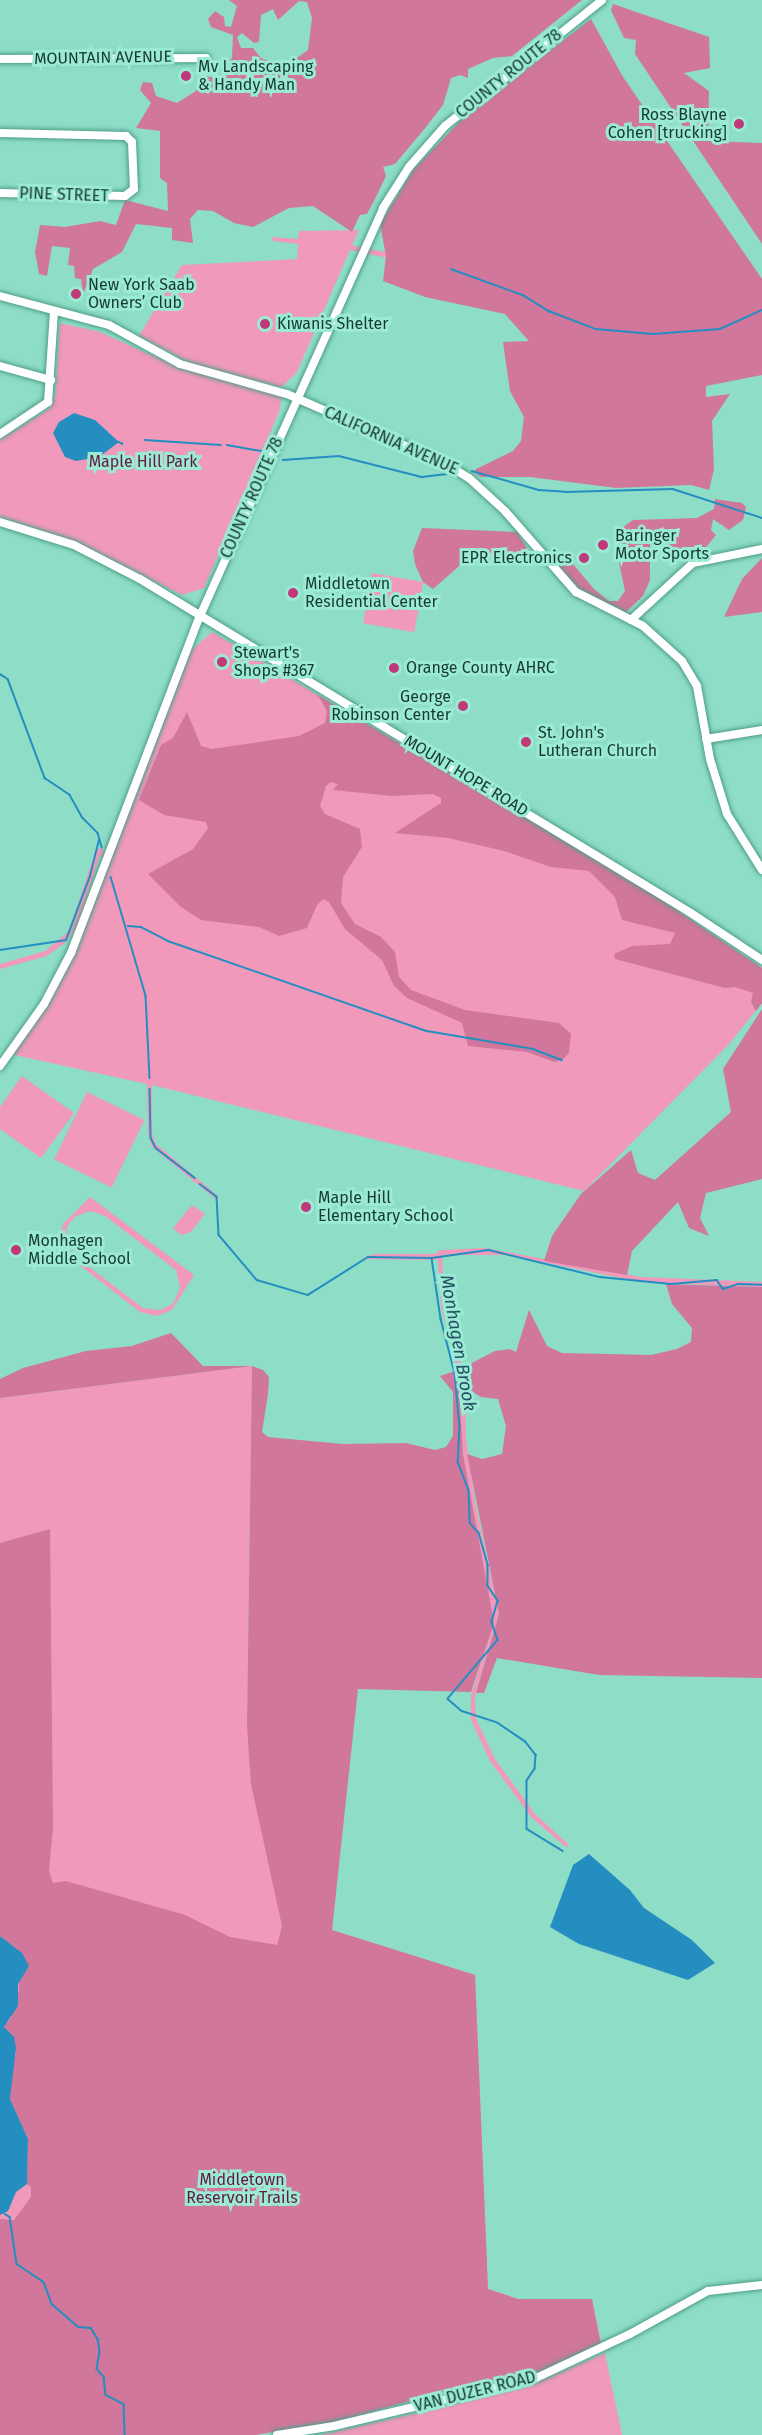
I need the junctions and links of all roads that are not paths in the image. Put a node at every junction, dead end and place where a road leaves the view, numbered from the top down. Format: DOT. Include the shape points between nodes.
graph roads {
  1 [pos="602,0"];
  2 [pos="206,58"];
  3 [pos="0,59"];
  4 [pos="0,133"];
  5 [pos="0,193"];
  6 [pos="0,296"];
  7 [pos="54,311"];
  8 [pos="0,366"];
  9 [pos="51,380"];
  10 [pos="296,398"];
  11 [pos="1,432"];
  12 [pos="0,522"];
  13 [pos="762,549"];
  14 [pos="200,616"];
  15 [pos="631,620"];
  16 [pos="762,730"];
  17 [pos="706,739"];
  18 [pos="762,870"];
  19 [pos="762,960"];
  20 [pos="0,1066"];
  21 [pos="762,2285"];
  22 [pos="277,2435"];
  1 -- 10 [label="street, COUNTY ROUTE 78" via="459,112 409,167 371,230"];
  2 -- 3 [label="street, MOUNTAIN AVENUE"];
  4 -- 5 [label="street, PINE STREET" via="130,138 134,189 129,195"];
  6 -- 7 [label="street, CALIFORNIA AVENUE"];
  7 -- 9 [label="street"];
  7 -- 10 [label="street, CALIFORNIA AVENUE" via="116,327 184,366"];
  8 -- 9 [label="street"];
  9 -- 11 [label="street" via="50,398 43,408"];
  10 -- 14 [label="street, COUNTY ROUTE 78"];
  10 -- 15 [label="street, CALIFORNIA AVENUE" via="461,472 505,511 576,592"];
  12 -- 14 [label="street, MOUNT HOPE ROAD" via="112,563"];
  13 -- 15 [label="street" via="693,563"];
  14 -- 19 [label="street, MOUNT HOPE ROAD"];
  14 -- 20 [label="street, COUNTY ROUTE 78" via="71,953 44,1004"];
  15 -- 17 [label="street, CALIFORNIA AVENUE" via="661,640 687,669 700,696"];
  16 -- 17 [label="street"];
  17 -- 18 [label="street, CALIFORNIA AVENUE" via="728,814"];
  21 -- 22 [label="street, VAN DUZER ROAD" via="708,2291 639,2330 536,2378 334,2426"];
}
